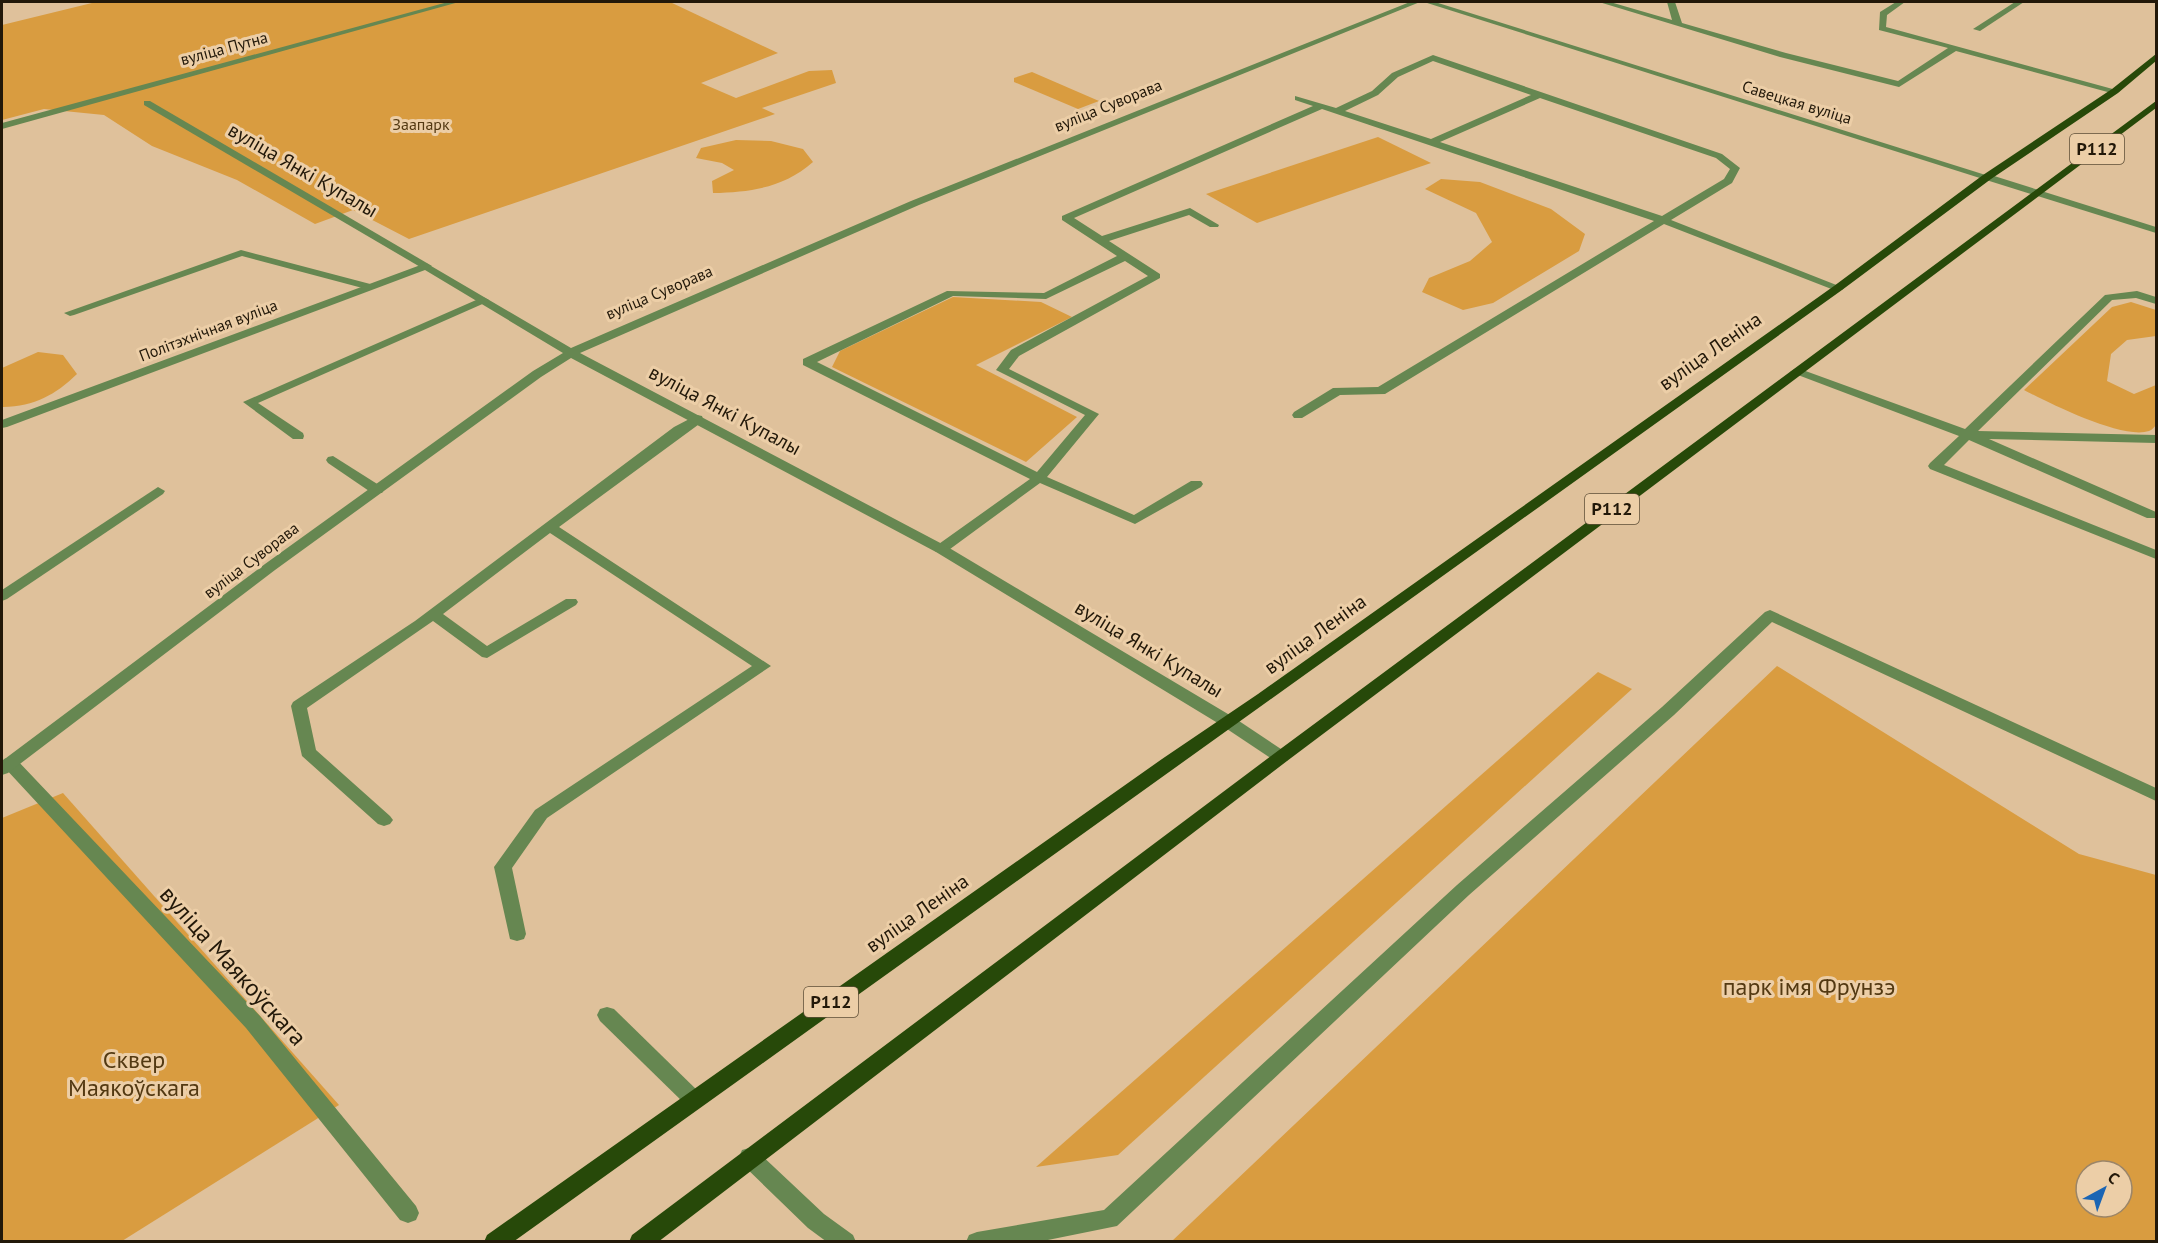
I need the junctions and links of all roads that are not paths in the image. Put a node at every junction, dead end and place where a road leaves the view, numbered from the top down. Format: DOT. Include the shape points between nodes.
graph roads {
  1 [pos="454,2"];
  2 [pos="864,2"];
  3 [pos="874,2"];
  4 [pos="1416,2"];
  5 [pos="1428,2"];
  6 [pos="1604,2"];
  7 [pos="1671,2"];
  8 [pos="1901,2"];
  9 [pos="2020,2"];
  10 [pos="1678,24"];
  11 [pos="1977,29"];
  12 [pos="1954,48"];
  13 [pos="2157,57"];
  14 [pos="2115,90"];
  15 [pos="1541,94"];
  16 [pos="1298,98"];
  17 [pos="147,103"];
  18 [pos="2157,104"];
  19 [pos="1321,106"];
  20 [pos="1336,111"];
  21 [pos="2,126"];
  22 [pos="1430,143"];
  23 [pos="1987,177"];
  24 [pos="2037,193"];
  25 [pos="1662,220"];
  26 [pos="1214,225"];
  27 [pos="2157,230"];
  28 [pos="1101,240"];
  29 [pos="1125,256"];
  30 [pos="426,266"];
  31 [pos="370,287"];
  32 [pos="1838,288"];
  33 [pos="483,300"];
  34 [pos="2157,301"];
  35 [pos="70,313"];
  36 [pos="571,353"];
  37 [pos="1797,372"];
  38 [pos="1298,415"];
  39 [pos="697,419"];
  40 [pos="2,424"];
  41 [pos="1966,434"];
  42 [pos="298,436"];
  43 [pos="2157,439"];
  44 [pos="333,460"];
  45 [pos="1039,478"];
  46 [pos="1196,484"];
  47 [pos="376,490"];
  48 [pos="158,491"];
  49 [pos="2152,515"];
  50 [pos="550,527"];
  51 [pos="940,549"];
  52 [pos="2157,555"];
  53 [pos="2,596"];
  54 [pos="571,602"];
  55 [pos="433,614"];
  56 [pos="1227,721"];
  57 [pos="1281,757"];
  58 [pos="6,766"];
  59 [pos="2157,795"];
  60 [pos="384,820"];
  61 [pos="517,934"];
  62 [pos="607,1016"];
  63 [pos="694,1100"];
  64 [pos="749,1157"];
  65 [pos="408,1213"];
  66 [pos="495,1242"];
  67 [pos="640,1242"];
  68 [pos="845,1242"];
  69 [pos="977,1242"];
  1 -- 21 [label="street, вуліца Путна"];
  2 -- 3 [label="street"];
  4 -- 36 [label="street, вуліца Суворава" via="915,203 610,332"];
  5 -- 23 [label="street, Савецкая вуліца"];
  6 -- 10 [label="street"];
  7 -- 10 [label="street"];
  8 -- 12 [label="street" via="1883,14 1882,28"];
  9 -- 11 [label="street"];
  10 -- 12 [label="street" via="1899,84"];
  12 -- 14 [label="street"];
  13 -- 14 [label="main road, вуліца Леніна / Р112"];
  14 -- 23 [label="main road, вуліца Леніна / Р112"];
  15 -- 20 [label="street" via="1433,58 1395,75 1375,93"];
  15 -- 22 [label="street"];
  15 -- 25 [label="street" via="1719,156 1735,168 1728,181"];
  16 -- 19 [label="street"];
  17 -- 30 [label="street, вуліца Янкі Купалы"];
  18 -- 24 [label="main road, Р112"];
  19 -- 20 [label="street"];
  19 -- 28 [label="street" via="1066,218"];
  20 -- 22 [label="street"];
  22 -- 25 [label="street"];
  23 -- 24 [label="street, Савецкая вуліца"];
  23 -- 32 [label="main road, вуліца Леніна / Р112"];
  24 -- 27 [label="street, Савецкая вуліца"];
  24 -- 37 [label="main road, Р112"];
  25 -- 32 [label="street"];
  25 -- 38 [label="street" via="1381,391 1337,391"];
  26 -- 28 [label="street" via="1190,211"];
  28 -- 29 [label="street"];
  29 -- 45 [label="street" via="1155,276 1014,353 1002,370 1093,414"];
  29 -- 45 [label="street" via="1046,296 951,293 807,362"];
  30 -- 31 [label="street, Політэхнічная вуліца"];
  30 -- 33 [label="street, вуліца Янкі Купалы"];
  31 -- 35 [label="street" via="241,253"];
  31 -- 40 [label="street, Політэхнічная вуліца"];
  32 -- 56 [label="main road, вуліца Леніна / Р112"];
  33 -- 36 [label="street, вуліца Янкі Купалы"];
  33 -- 42 [label="street" via="249,402"];
  34 -- 41 [label="street" via="2137,294 2109,297"];
  36 -- 39 [label="street, вуліца Янкі Купалы"];
  36 -- 47 [label="street, вуліца Суворава"];
  37 -- 41 [label="street"];
  37 -- 57 [label="main road, Р112"];
  39 -- 50 [label="street"];
  39 -- 51 [label="street, вуліца Янкі Купалы"];
  41 -- 43 [label="street"];
  41 -- 49 [label="street"];
  41 -- 52 [label="street" via="1935,466"];
  44 -- 47 [label="street"];
  45 -- 46 [label="street" via="1135,520"];
  45 -- 51 [label="street"];
  47 -- 58 [label="street, вуліца Суворава"];
  48 -- 53 [label="street"];
  50 -- 55 [label="street"];
  50 -- 61 [label="street" via="763,666 541,814 503,867"];
  51 -- 56 [label="street, вуліца Янкі Купалы"];
  54 -- 55 [label="street" via="487,653"];
  55 -- 60 [label="street" via="298,706 308,752"];
  56 -- 57 [label="street, вуліца Янкі Купалы"];
  56 -- 63 [label="main road, вуліца Леніна / Р112"];
  57 -- 64 [label="main road, Р112"];
  58 -- 65 [label="street, вуліца Маякоўскага" via="253,1022"];
  59 -- 69 [label="street" via="1770,615 1668,711 1463,890 1109,1219"];
  62 -- 63 [label="street"];
  63 -- 66 [label="main road, вуліца Леніна / Р112"];
  64 -- 67 [label="main road, Р112"];
  64 -- 68 [label="street" via="816,1221"];
}
